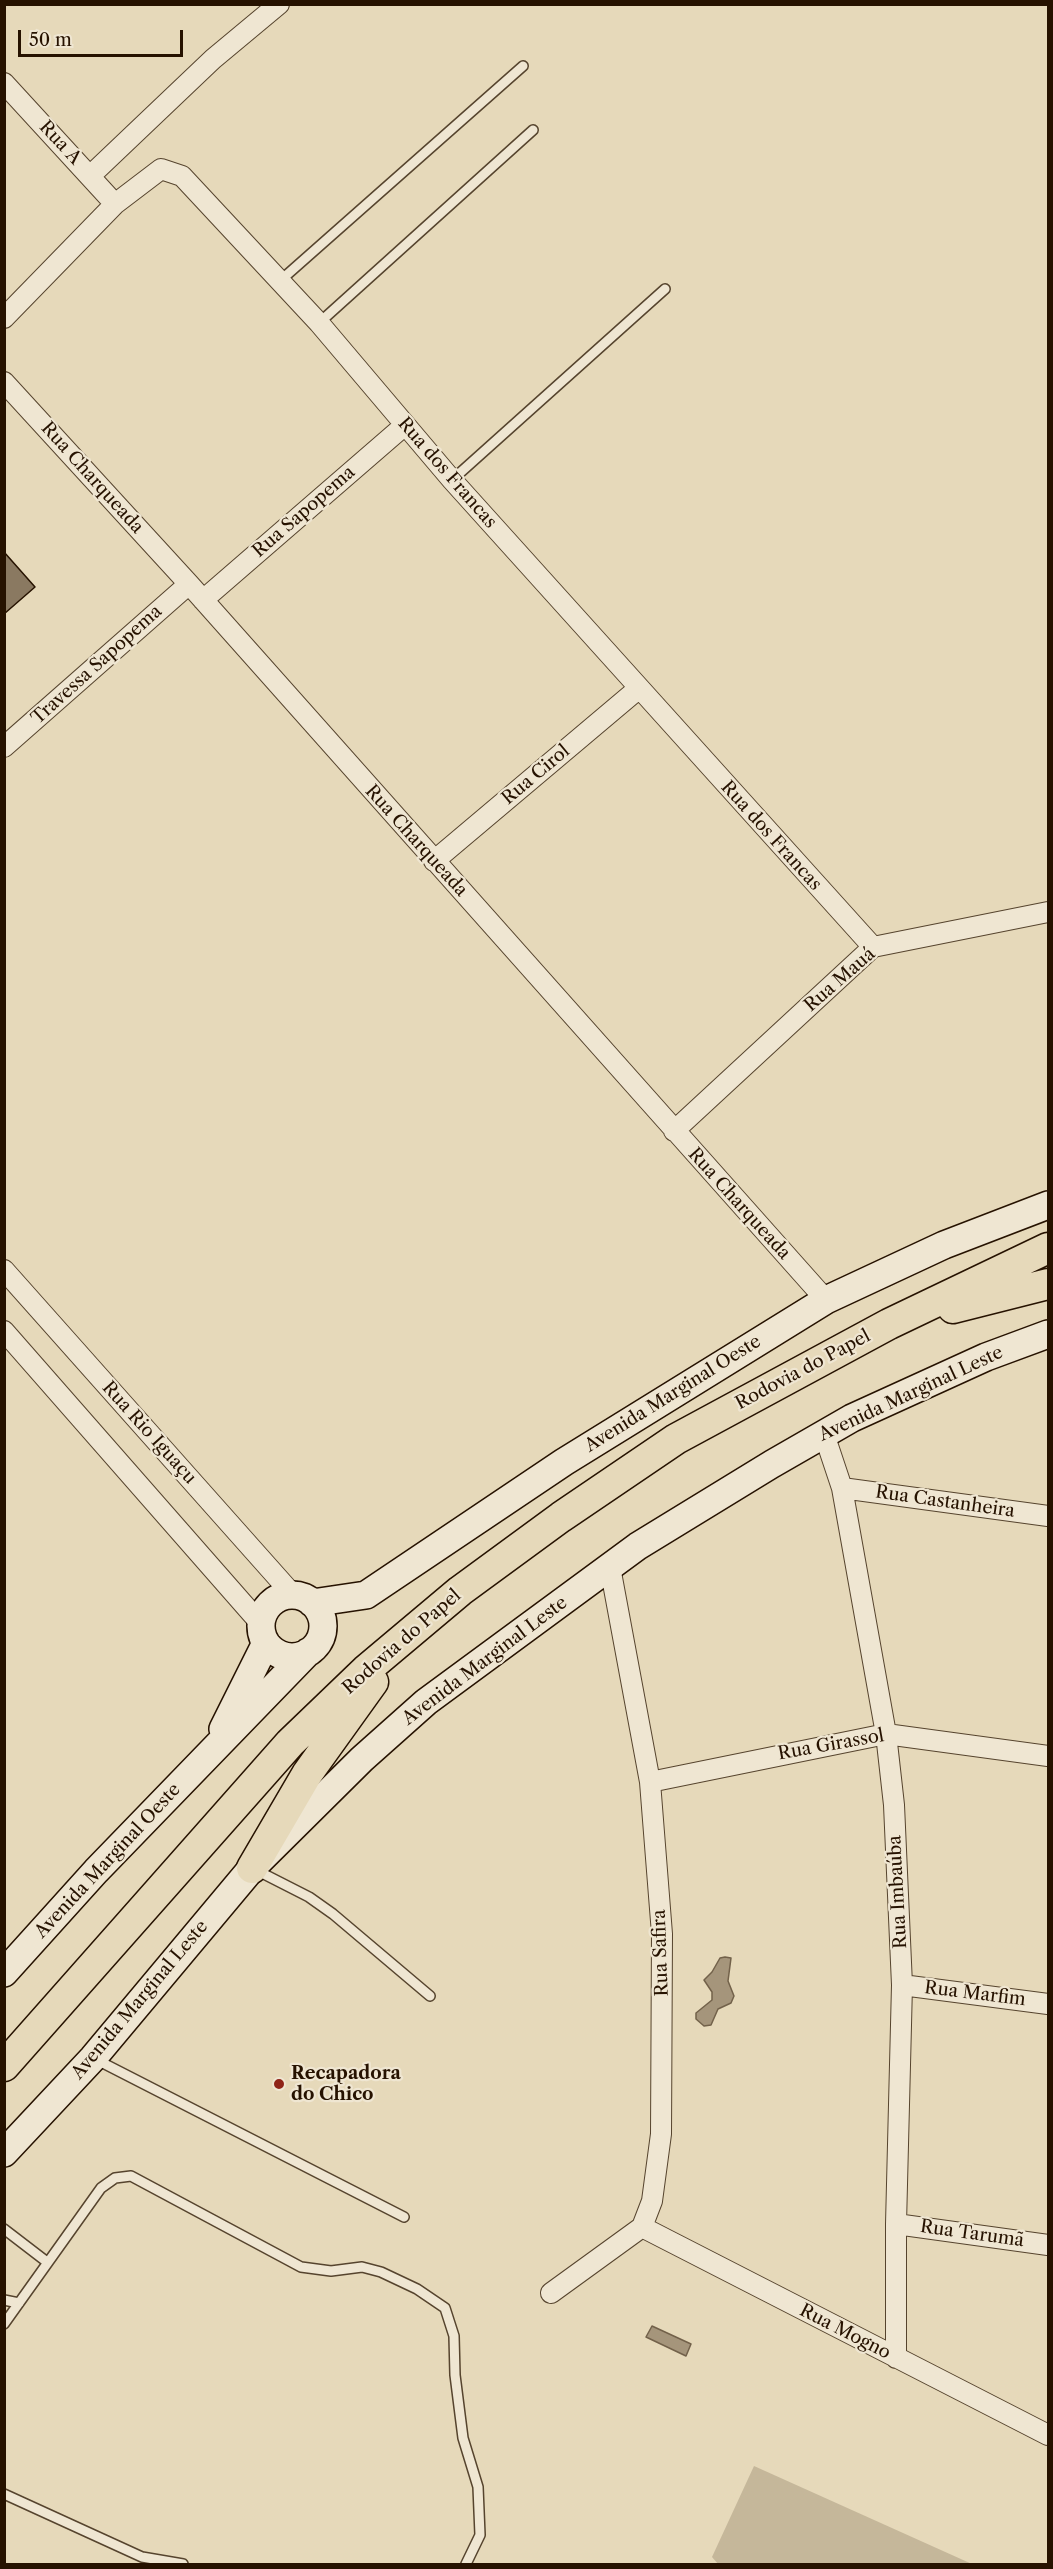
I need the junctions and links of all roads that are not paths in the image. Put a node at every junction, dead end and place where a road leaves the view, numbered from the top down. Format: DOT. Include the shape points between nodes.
graph roads {
  1 [pos="279,4"];
  2 [pos="523,66"];
  3 [pos="4,83"];
  4 [pos="533,130"];
  5 [pos="90,176"];
  6 [pos="115,204"];
  7 [pos="280,280"];
  8 [pos="665,289"];
  9 [pos="4,318"];
  10 [pos="319,322"];
  11 [pos="6,386"];
  12 [pos="405,425"];
  13 [pos="452,480"];
  14 [pos="189,584"];
  15 [pos="203,600"];
  16 [pos="638,689"];
  17 [pos="4,747"];
  18 [pos="434,861"];
  19 [pos="1048,912"];
  20 [pos="873,947"];
  21 [pos="674,1131"];
  22 [pos="1048,1205"];
  23 [pos="1048,1248"];
  24 [pos="4,1270"];
  25 [pos="1048,1284"];
  26 [pos="826,1300"];
  27 [pos="889,1324"];
  28 [pos="4,1331"];
  29 [pos="1048,1334"];
  30 [pos="824,1434"];
  31 [pos="842,1488"];
  32 [pos="1048,1516"];
  33 [pos="610,1567"];
  34 [pos="303,1599"];
  35 [pos="263,1633"];
  36 [pos="404,1638"];
  37 [pos="309,1652"];
  38 [pos="886,1734"];
  39 [pos="214,1749"];
  40 [pos="1048,1756"];
  41 [pos="650,1782"];
  42 [pos="252,1868"];
  43 [pos="4,1974"];
  44 [pos="902,1985"];
  45 [pos="430,1996"];
  46 [pos="1048,2004"];
  47 [pos="93,2058"];
  48 [pos="4,2067"];
  49 [pos="4,2153"];
  50 [pos="404,2217"];
  51 [pos="896,2224"];
  52 [pos="642,2227"];
  53 [pos="4,2229"];
  54 [pos="1048,2244"];
  55 [pos="48,2262"];
  56 [pos="551,2293"];
  57 [pos="4,2300"];
  58 [pos="19,2303"];
  59 [pos="4,2324"];
  60 [pos="896,2358"];
  61 [pos="1048,2435"];
  62 [pos="4,2493"];
  63 [pos="183,2565"];
  64 [pos="466,2565"];
  1 -- 5 [label="street" via="178,91"];
  2 -- 7 [label="lane"];
  3 -- 5 [label="street, Rua A"];
  4 -- 10 [label="lane"];
  5 -- 6 [label="street, Rua A"];
  6 -- 7 [label="street, Rua dos Francas" via="161,170 182,176"];
  6 -- 9 [label="street, Rua dos Francas"];
  7 -- 10 [label="street, Rua dos Francas"];
  8 -- 13 [label="lane"];
  10 -- 12 [label="street, Rua dos Francas"];
  11 -- 14 [label="street, Rua Charqueada"];
  12 -- 13 [label="street, Rua dos Francas"];
  12 -- 15 [label="street, Rua Sapopema"];
  13 -- 16 [label="street, Rua dos Francas"];
  14 -- 15 [label="street, Rua Charqueada"];
  14 -- 17 [label="street, Travessa Sapopema"];
  15 -- 18 [label="street, Rua Charqueada"];
  16 -- 18 [label="street, Rua Cirol"];
  16 -- 20 [label="street, Rua dos Francas"];
  18 -- 21 [label="street, Rua Charqueada"];
  19 -- 20 [label="street, Rua Mauá"];
  20 -- 21 [label="street, Rua Mauá"];
  21 -- 26 [label="street, Rua Charqueada"];
  22 -- 26 [label="main road, Avenida Marginal Oeste" via="944,1245"];
  23 -- 27 [label="main road, Rodovia do Papel"];
  24 -- 34 [label="street, Rua Rio Iguaçu"];
  25 -- 27 [label="main road, Rodovia do Papel"];
  26 -- 34 [label="main road, Avenida Marginal Oeste" via="564,1462 366,1595"];
  27 -- 36 [label="main road, Rodovia do Papel" via="676,1439 459,1591"];
  28 -- 35 [label="street"];
  29 -- 30 [label="main road, Avenida Marginal Leste" via="986,1357"];
  30 -- 31 [label="street, Rua Imbaúba"];
  30 -- 33 [label="main road, Avenida Marginal Leste" via="638,1546"];
  31 -- 32 [label="street, Rua Castanheira"];
  31 -- 38 [label="street, Rua Imbaúba"];
  33 -- 41 [label="street, Rua Safira"];
  33 -- 42 [label="main road, Avenida Marginal Leste" via="426,1702"];
  34 -- 35 [label="main road, Avenida Marginal Oeste" via="276,1600 263,1615"];
  34 -- 37 [label="main road, Avenida Marginal Oeste" via="318,1610 323,1629"];
  35 -- 37 [label="main road" via="280,1655 290,1657"];
  35 -- 39 [label="main road, Avenida Marginal Oeste"];
  36 -- 42 [label="main road" via="307,1774"];
  36 -- 48 [label="main road, Rodovia do Papel" via="290,1743"];
  37 -- 39 [label="main road, Avenida Marginal Oeste"];
  38 -- 40 [label="street, Rua Girassol"];
  38 -- 41 [label="street, Rua Girassol"];
  38 -- 44 [label="street, Rua Imbaúba" via="894,1805"];
  39 -- 43 [label="main road, Avenida Marginal Oeste" via="96,1870"];
  41 -- 52 [label="street, Rua Safira" via="662,1934 663,2052 658,2168"];
  42 -- 45 [label="lane" via="309,1897"];
  42 -- 47 [label="main road, Avenida Marginal Leste"];
  44 -- 46 [label="street, Rua Marfim"];
  44 -- 51 [label="street, Rua Imbaúba"];
  47 -- 49 [label="main road, Avenida Marginal Leste"];
  47 -- 50 [label="lane"];
  51 -- 54 [label="street, Rua Tarumã"];
  51 -- 60 [label="street, Rua Imbaúba"];
  52 -- 56 [label="street"];
  52 -- 60 [label="street, Rua Mogno"];
  53 -- 55 [label="lane"];
  55 -- 58 [label="lane"];
  55 -- 64 [label="lane" via="101,2188 115,2178 131,2176 301,2267 331,2271 362,2267 381,2272 445,2308 454,2336 463,2438 478,2487 480,2535"];
  57 -- 58 [label="lane"];
  58 -- 59 [label="lane"];
  60 -- 61 [label="street, Rua Mogno"];
  62 -- 63 [label="lane" via="142,2557"];
}
